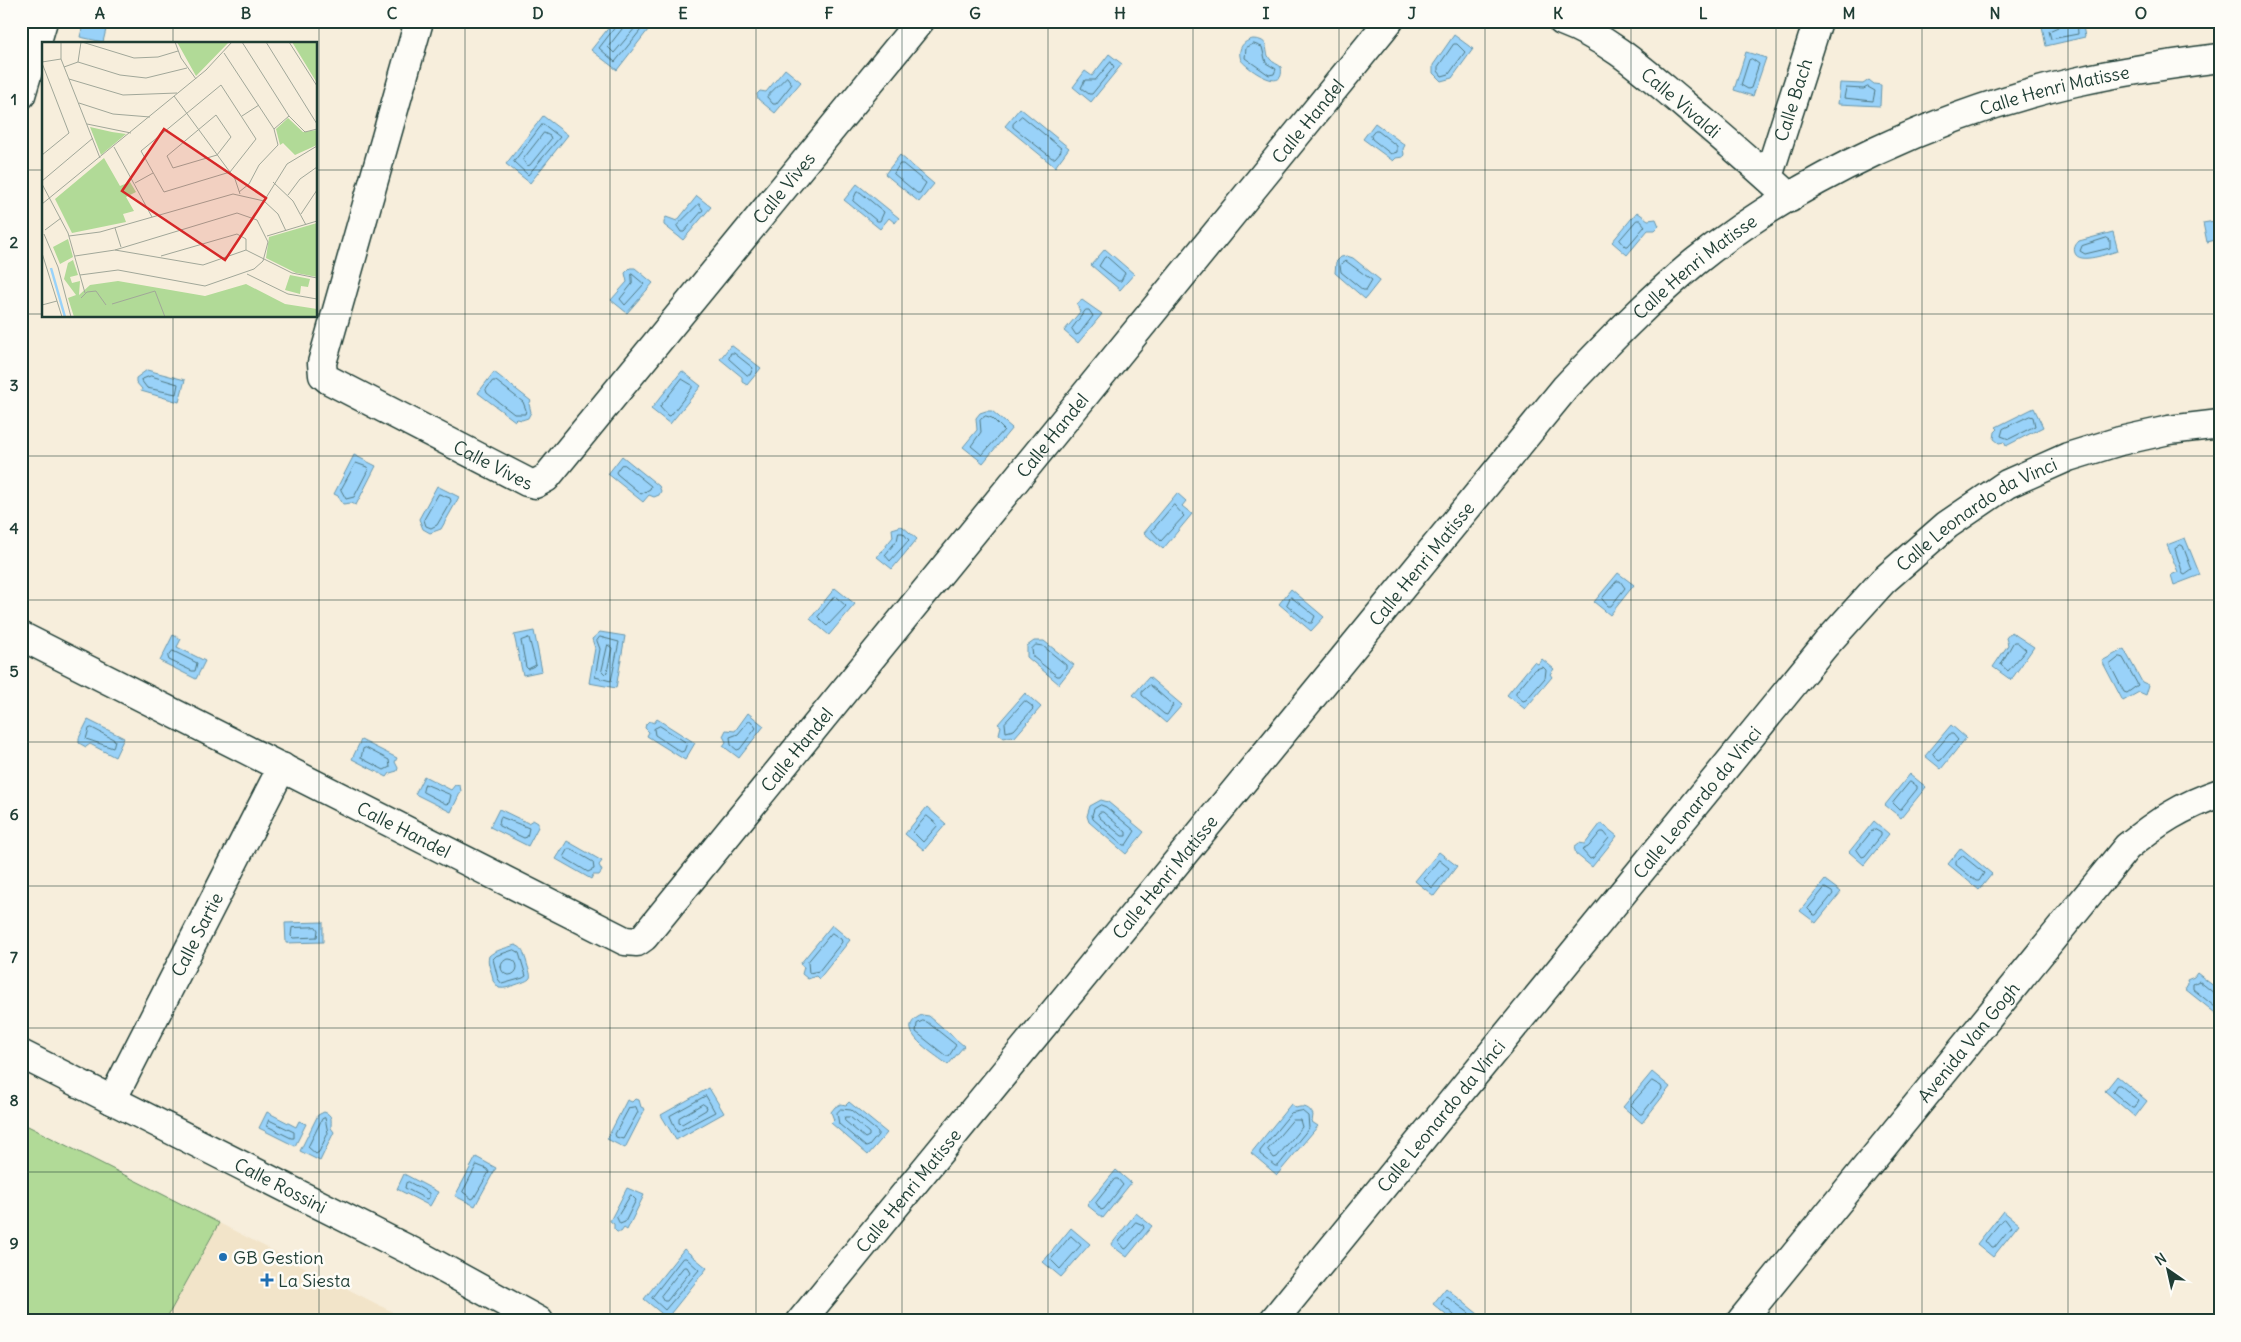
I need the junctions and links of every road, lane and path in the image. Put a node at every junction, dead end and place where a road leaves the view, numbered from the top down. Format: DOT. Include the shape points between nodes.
graph roads {
  1 [pos="43,21"];
  2 [pos="419,21"];
  3 [pos="920,21"];
  4 [pos="1389,21"];
  5 [pos="1562,21"];
  6 [pos="1818,21"];
  7 [pos="2220,58"];
  8 [pos="21,94"];
  9 [pos="1768,177"];
  10 [pos="1790,198"];
  11 [pos="2220,424"];
  12 [pos="21,636"];
  13 [pos="282,768"];
  14 [pos="2220,793"];
  15 [pos="21,1054"];
  16 [pos="112,1100"];
  17 [pos="539,1321"];
  18 [pos="801,1321"];
  19 [pos="1273,1321"];
  20 [pos="1741,1321"];
  1 -- 8 [label="street"];
  2 -- 3 [label="street, Calle Vives" via="322,371 329,380 535,484 546,478"];
  4 -- 13 [label="street, Calle Handel" via="641,940 625,941"];
  5 -- 9 [label="street, Calle Vivaldi" via="1602,40 1633,62"];
  6 -- 9 [label="street, Calle Bach"];
  7 -- 10 [label="street, Calle Henri Matisse" via="2074,82 1995,104 1918,133 1850,164"];
  9 -- 10 [label="street, Calle Vivaldi"];
  10 -- 18 [label="street, Calle Henri Matisse" via="1696,262 1624,325 1565,388"];
  11 -- 19 [label="street, Calle Leonardo da Vinci" via="2169,430 2120,441 2068,457 2007,484 1947,526 1883,581 1826,644"];
  12 -- 13 [label="street, Calle Handel"];
  13 -- 16 [label="street, Calle Sartie"];
  14 -- 20 [label="street, Avenida Van Gogh" via="2194,802 2158,822 2126,848"];
  15 -- 16 [label="street, Calle Rossini"];
  16 -- 17 [label="street, Calle Rossini" via="417,1254"];
}
